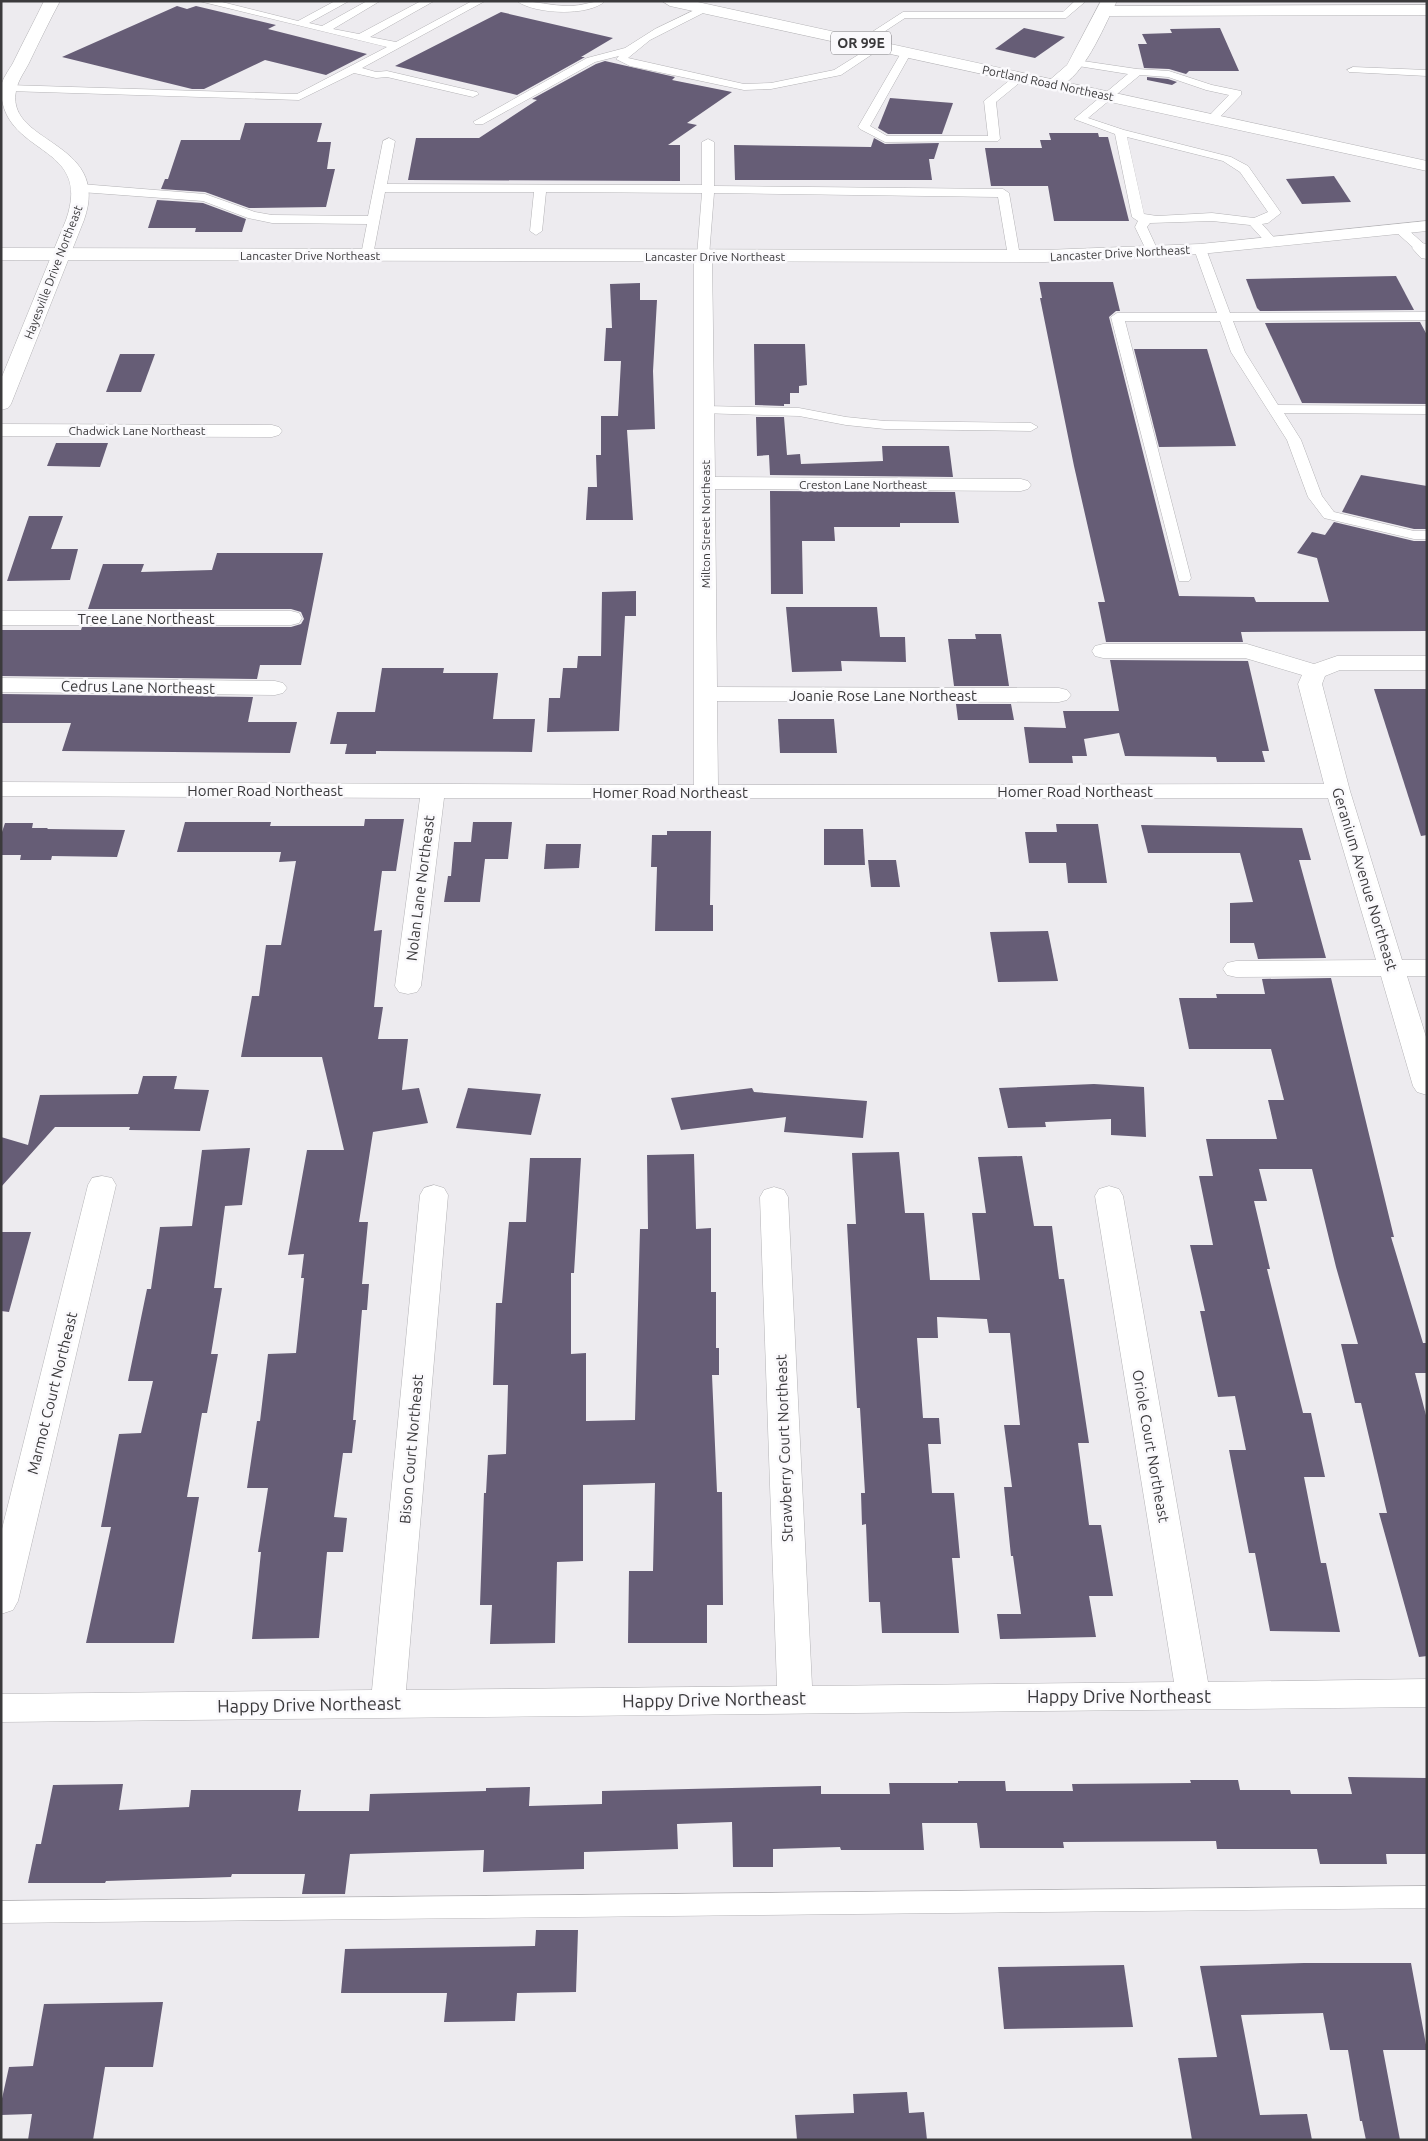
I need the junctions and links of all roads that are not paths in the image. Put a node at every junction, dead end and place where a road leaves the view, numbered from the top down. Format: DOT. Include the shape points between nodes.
graph roads {
  1 [pos="52,1"];
  2 [pos="204,1"];
  3 [pos="344,1"];
  4 [pos="375,1"];
  5 [pos="406,1"];
  6 [pos="480,1"];
  7 [pos="522,1"];
  8 [pos="600,1"];
  9 [pos="670,1"];
  10 [pos="921,1"];
  11 [pos="1082,1"];
  12 [pos="426,3"];
  13 [pos="1107,4"];
  14 [pos="704,9"];
  15 [pos="1427,10"];
  16 [pos="903,15"];
  17 [pos="300,24"];
  18 [pos="323,30"];
  19 [pos="360,38"];
  20 [pos="860,43"];
  21 [pos="397,46"];
  22 [pos="878,47"];
  23 [pos="625,51"];
  24 [pos="906,53"];
  25 [pos="1076,63"];
  26 [pos="352,69"];
  27 [pos="1353,70"];
  28 [pos="1427,73"];
  29 [pos="1133,76"];
  30 [pos="1020,77"];
  31 [pos="1240,78"];
  32 [pos="1053,84"];
  33 [pos="8,88"];
  34 [pos="1237,93"];
  35 [pos="473,94"];
  36 [pos="1108,96"];
  37 [pos="1212,119"];
  38 [pos="479,122"];
  39 [pos="1120,132"];
  40 [pos="389,141"];
  41 [pos="708,142"];
  42 [pos="1402,161"];
  43 [pos="1427,166"];
  44 [pos="1427,182"];
  45 [pos="81,188"];
  46 [pos="380,188"];
  47 [pos="540,188"];
  48 [pos="708,188"];
  49 [pos="1427,214"];
  50 [pos="1146,218"];
  51 [pos="374,220"];
  52 [pos="1254,222"];
  53 [pos="1427,226"];
  54 [pos="1400,230"];
  55 [pos="536,231"];
  56 [pos="1381,232"];
  57 [pos="1273,243"];
  58 [pos="1200,249"];
  59 [pos="1424,251"];
  60 [pos="1153,253"];
  61 [pos="1,254"];
  62 [pos="61,254"];
  63 [pos="367,255"];
  64 [pos="703,256"];
  65 [pos="1014,256"];
  66 [pos="1226,316"];
  67 [pos="1427,316"];
  68 [pos="1,404"];
  69 [pos="1276,409"];
  70 [pos="704,410"];
  71 [pos="1427,410"];
  72 [pos="1031,426"];
  73 [pos="1,430"];
  74 [pos="272,431"];
  75 [pos="704,484"];
  76 [pos="1021,485"];
  77 [pos="1427,535"];
  78 [pos="1184,578"];
  79 [pos="1,618"];
  80 [pos="291,618"];
  81 [pos="1104,651"];
  82 [pos="1427,663"];
  83 [pos="1315,672"];
  84 [pos="1,685"];
  85 [pos="275,688"];
  86 [pos="706,694"];
  87 [pos="1060,695"];
  88 [pos="1,789"];
  89 [pos="433,790"];
  90 [pos="1338,791"];
  91 [pos="706,792"];
  92 [pos="1393,968"];
  93 [pos="1427,968"];
  94 [pos="1236,969"];
  95 [pos="408,986"];
  96 [pos="1427,1086"];
  97 [pos="102,1185"];
  98 [pos="434,1195"];
  99 [pos="1109,1196"];
  100 [pos="774,1198"];
  101 [pos="1,1601"];
  102 [pos="1427,1693"];
  103 [pos="1194,1695"];
  104 [pos="795,1698"];
  105 [pos="388,1704"];
  106 [pos="1,1708"];
  107 [pos="1427,1898"];
  108 [pos="1,1912"];
  1 -- 33 [label="street, Hayesville Drive Northeast"];
  2 -- 17 [label="lane"];
  3 -- 17 [label="lane"];
  4 -- 18 [label="lane"];
  5 -- 12 [label="lane"];
  6 -- 21 [label="lane"];
  7 -- 8 [label="lane" via="571,10 590,7"];
  9 -- 14 [label="street, Portland Road Northeast / OR 99E"];
  10 -- 16 [label="lane"];
  11 -- 16 [label="lane" via="1066,14"];
  12 -- 19 [label="lane"];
  13 -- 15 [label="street"];
  13 -- 25 [label="street"];
  14 -- 20 [label="street, Portland Road Northeast / OR 99E"];
  14 -- 23 [label="lane"];
  16 -- 20 [label="lane"];
  17 -- 18 [label="lane"];
  18 -- 19 [label="lane"];
  19 -- 21 [label="lane"];
  20 -- 22 [label="street, Portland Road Northeast / OR 99E"];
  21 -- 26 [label="lane"];
  22 -- 23 [label="lane" via="837,73 744,88 634,64 622,59"];
  22 -- 24 [label="street, Portland Road Northeast / OR 99E"];
  23 -- 38 [label="lane" via="591,60"];
  24 -- 30 [label="street, Portland Road Northeast / OR 99E"];
  24 -- 30 [label="lane" via="864,127 885,139 994,139 990,101"];
  25 -- 29 [label="lane"];
  25 -- 32 [label="street" via="1069,73"];
  26 -- 33 [label="lane" via="298,97"];
  26 -- 35 [label="lane"];
  27 -- 28 [label="lane"];
  29 -- 34 [label="lane" via="1169,74"];
  29 -- 36 [label="lane"];
  30 -- 32 [label="street, Portland Road Northeast / OR 99E"];
  31 -- 34 [label="lane"];
  32 -- 36 [label="street, Portland Road Northeast / OR 99E"];
  33 -- 45 [label="street, Hayesville Drive Northeast" via="4,101 10,120 29,138 62,160 73,171"];
  34 -- 37 [label="lane"];
  36 -- 37 [label="street, Portland Road Northeast / OR 99E"];
  36 -- 39 [label="lane" via="1080,119"];
  37 -- 42 [label="street, Portland Road Northeast / OR 99E"];
  39 -- 50 [label="lane" via="1138,217"];
  39 -- 52 [label="lane" via="1227,158 1244,169 1274,213"];
  40 -- 46 [label="lane"];
  41 -- 48 [label="lane"];
  42 -- 43 [label="street, Portland Road Northeast / OR 99E"];
  42 -- 44 [label="street"];
  45 -- 51 [label="lane" via="205,198 272,219"];
  45 -- 62 [label="street, Hayesville Drive Northeast" via="78,207"];
  46 -- 47 [label="lane"];
  46 -- 51 [label="lane"];
  47 -- 48 [label="lane"];
  47 -- 55 [label="lane"];
  48 -- 64 [label="lane"];
  48 -- 65 [label="lane" via="1003,194"];
  49 -- 56 [label="street"];
  50 -- 52 [label="lane" via="1212,217"];
  50 -- 60 [label="lane" via="1141,226"];
  51 -- 63 [label="lane"];
  52 -- 57 [label="lane"];
  53 -- 54 [label="street, Lancaster Drive Northeast"];
  54 -- 56 [label="street, Lancaster Drive Northeast"];
  54 -- 59 [label="lane"];
  56 -- 57 [label="street, Lancaster Drive Northeast"];
  57 -- 58 [label="street, Lancaster Drive Northeast"];
  58 -- 60 [label="street, Lancaster Drive Northeast"];
  58 -- 66 [label="lane"];
  60 -- 65 [label="street, Lancaster Drive Northeast"];
  61 -- 62 [label="street, Lancaster Drive Northeast"];
  62 -- 63 [label="street, Lancaster Drive Northeast"];
  62 -- 68 [label="street, Hayesville Drive Northeast"];
  63 -- 64 [label="street, Lancaster Drive Northeast"];
  64 -- 65 [label="street, Lancaster Drive Northeast"];
  64 -- 70 [label="street, Milton Street Northeast"];
  66 -- 67 [label="lane"];
  66 -- 69 [label="lane" via="1238,352"];
  66 -- 78 [label="lane" via="1117,317"];
  69 -- 71 [label="lane"];
  69 -- 77 [label="lane" via="1294,440 1314,497 1329,515 1414,535"];
  70 -- 72 [label="lane" via="799,412 884,425"];
  70 -- 75 [label="street, Milton Street Northeast"];
  73 -- 74 [label="street, Chadwick Lane Northeast"];
  75 -- 76 [label="street, Creston Lane Northeast"];
  75 -- 86 [label="street, Milton Street Northeast"];
  79 -- 80 [label="street, Tree Lane Northeast"];
  81 -- 83 [label="street" via="1247,651"];
  82 -- 83 [label="street" via="1337,663"];
  83 -- 90 [label="street, Geranium Avenue Northeast" via="1310,684"];
  84 -- 85 [label="street, Cedrus Lane Northeast"];
  86 -- 87 [label="street, Joanie Rose Lane Northeast"];
  86 -- 91 [label="street, Milton Street Northeast"];
  88 -- 89 [label="street, Homer Road Northeast"];
  89 -- 91 [label="street, Homer Road Northeast"];
  89 -- 95 [label="street, Nolan Lane Northeast"];
  90 -- 91 [label="street, Homer Road Northeast"];
  90 -- 92 [label="street, Geranium Avenue Northeast"];
  92 -- 93 [label="street"];
  92 -- 94 [label="street"];
  92 -- 96 [label="street, Geranium Avenue Northeast"];
  97 -- 101 [label="street, Marmot Court Northeast"];
  98 -- 105 [label="street, Bison Court Northeast"];
  99 -- 103 [label="street, Oriole Court Northeast"];
  100 -- 104 [label="street, Strawberry Court Northeast"];
  102 -- 103 [label="street, Happy Drive Northeast"];
  103 -- 104 [label="street, Happy Drive Northeast"];
  104 -- 105 [label="street, Happy Drive Northeast"];
  105 -- 106 [label="street, Happy Drive Northeast"];
  107 -- 108 [label="lane"];
}
